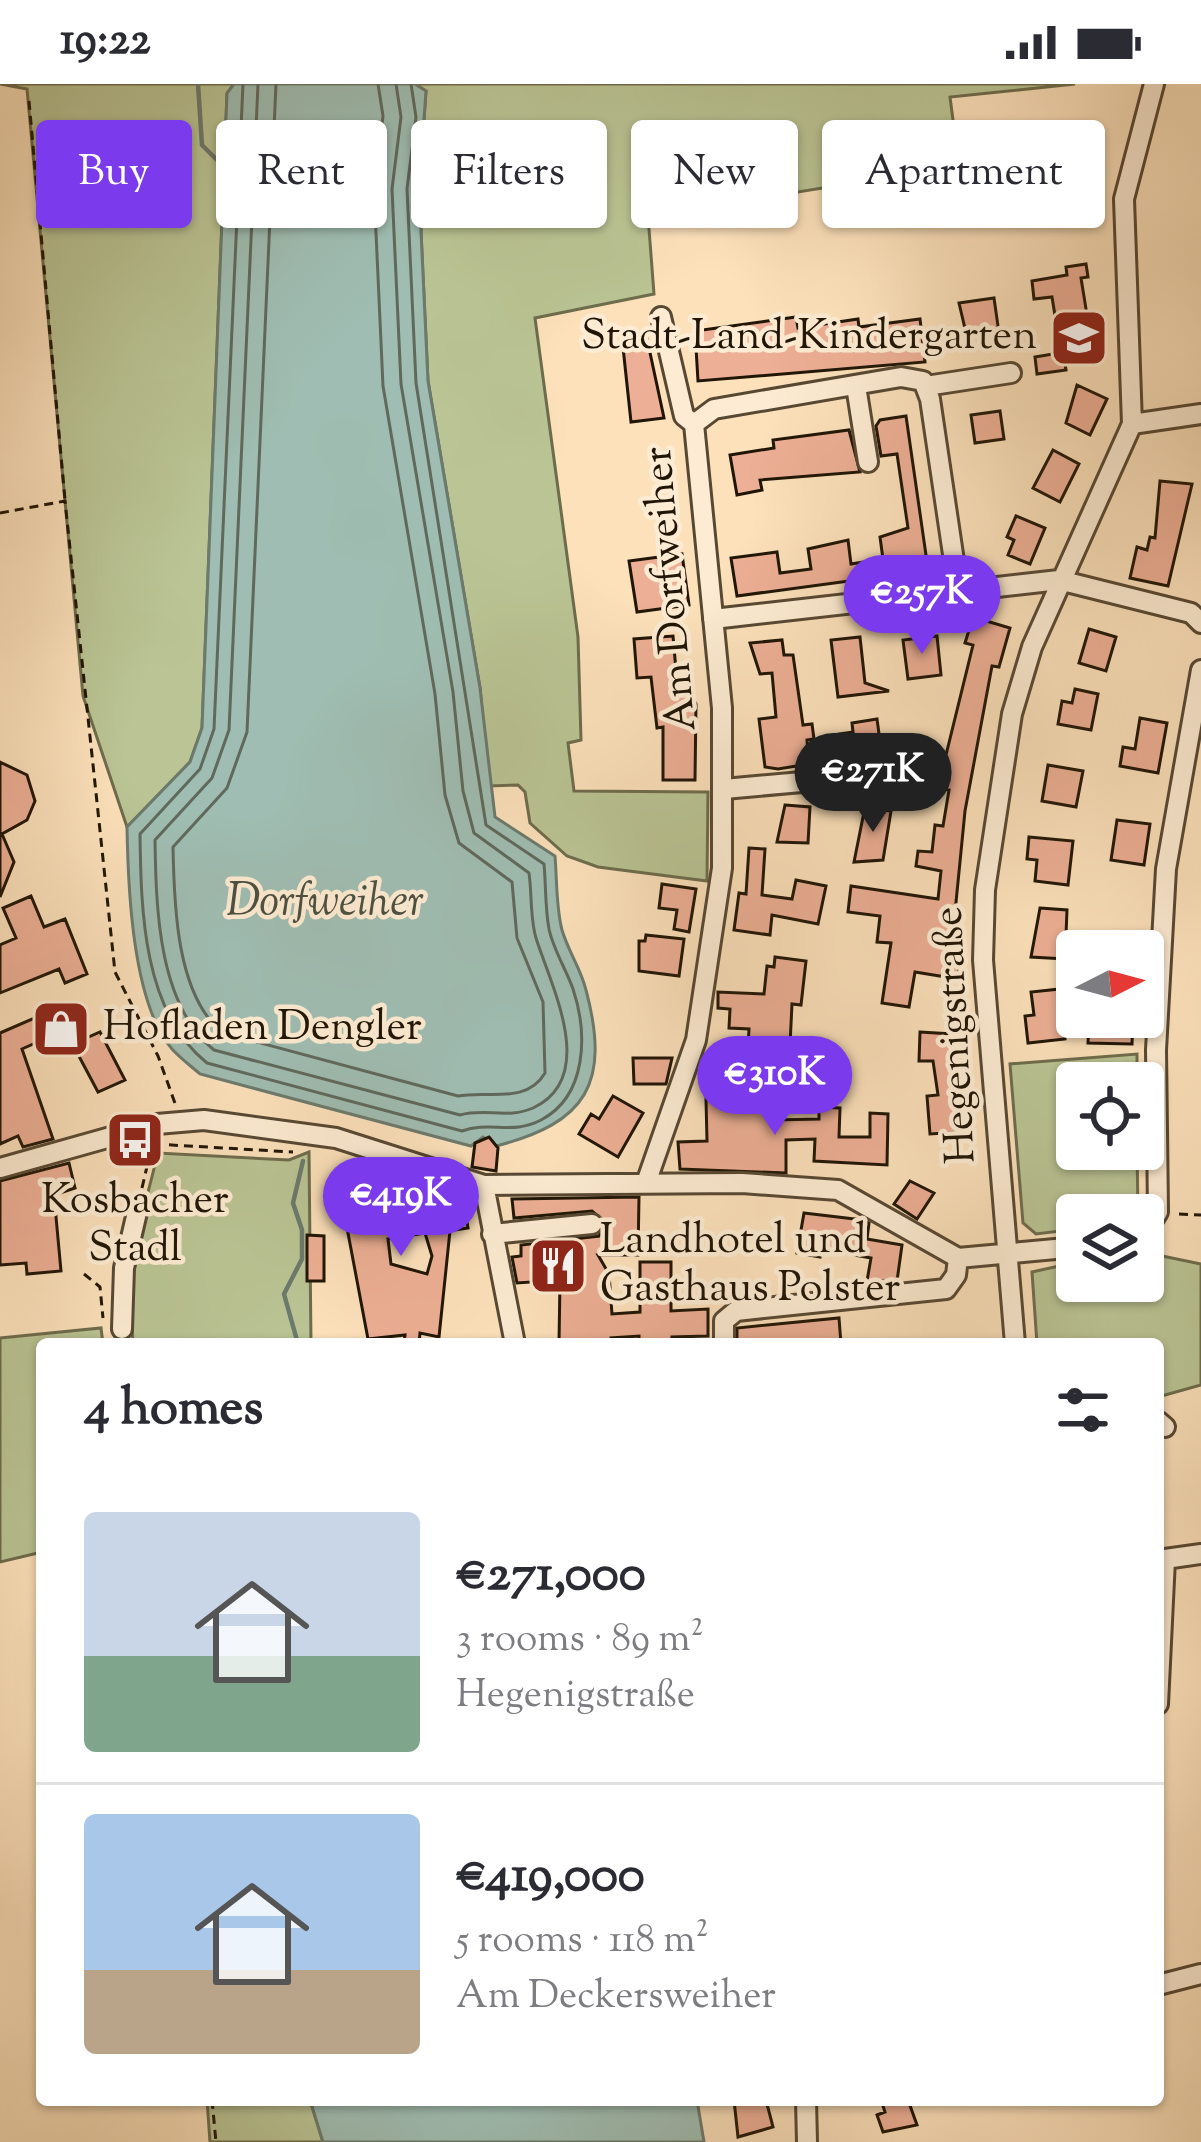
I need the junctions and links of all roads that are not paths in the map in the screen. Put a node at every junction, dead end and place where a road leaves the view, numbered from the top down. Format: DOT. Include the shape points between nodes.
graph roads {
  1 [pos="1154,84"];
  2 [pos="661,317"];
  3 [pos="1011,373"];
  4 [pos="856,386"];
  5 [pos="926,386"];
  6 [pos="1201,414"];
  7 [pos="694,424"];
  8 [pos="1132,424"];
  9 [pos="868,462"];
  10 [pos="1059,580"];
  11 [pos="958,588"];
  12 [pos="713,619"];
  13 [pos="1201,623"];
  14 [pos="1201,670"];
  15 [pos="824,781"];
  16 [pos="724,789"];
  17 [pos="0,1168"];
  18 [pos="646,1183"];
  19 [pos="484,1185"];
  20 [pos="1158,1194"];
  21 [pos="138,1208"];
  22 [pos="592,1224"];
  23 [pos="492,1234"];
  24 [pos="1056,1250"];
  25 [pos="1005,1256"];
  26 [pos="958,1258"];
  27 [pos="122,1328"];
  28 [pos="514,1338"];
  29 [pos="724,1338"];
  30 [pos="1014,1338"];
  31 [pos="1201,1554"];
  32 [pos="1164,1559"];
  33 [pos="1201,1975"];
  34 [pos="1164,1984"];
  35 [pos="806,2106"];
  36 [pos="807,2142"];
  1 -- 8 [label="street, Hegenigstraße" via="1124,199"];
  2 -- 7 [label="street, Am Dorfweiher" via="684,416"];
  3 -- 5 [label="street"];
  4 -- 5 [label="street" via="901,377"];
  4 -- 7 [label="street" via="714,409"];
  4 -- 9 [label="street"];
  5 -- 11 [label="street"];
  6 -- 8 [label="street"];
  7 -- 12 [label="street, Am Dorfweiher"];
  8 -- 10 [label="street, Hegenigstraße"];
  10 -- 11 [label="street"];
  10 -- 13 [label="street" via="1191,613"];
  10 -- 25 [label="street, Hegenigstraße" via="1012,714 986,890 983,960"];
  11 -- 12 [label="street"];
  12 -- 16 [label="street, Am Dorfweiher"];
  14 -- 20 [label="street" via="1161,925"];
  15 -- 16 [label="street, Am Dorfweiher"];
  16 -- 18 [label="street, Am Dorfweiher" via="704,1002"];
  17 -- 19 [label="street" via="179,1120 336,1138"];
  18 -- 19 [label="street"];
  18 -- 26 [label="street" via="838,1190"];
  19 -- 23 [label="street"];
  21 -- 27 [label="street"];
  22 -- 23 [label="street"];
  23 -- 28 [label="street"];
  24 -- 25 [label="street"];
  25 -- 26 [label="street"];
  25 -- 30 [label="street, Hegenigstraße"];
  26 -- 29 [label="street" via="946,1288 736,1311 724,1321"];
  31 -- 32 [label="street"];
  33 -- 34 [label="street"];
  35 -- 36 [label="street"];
}
